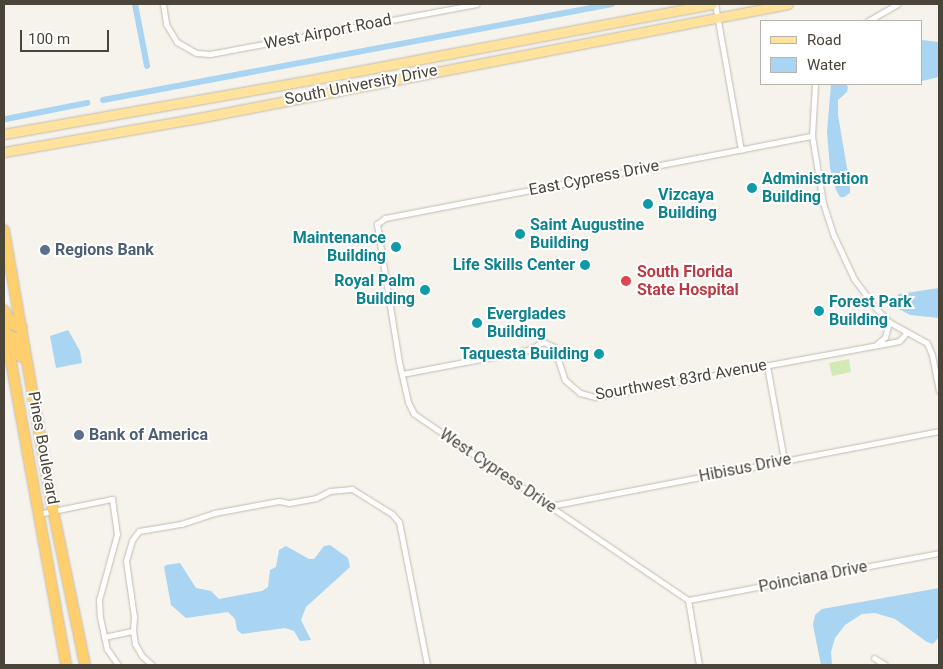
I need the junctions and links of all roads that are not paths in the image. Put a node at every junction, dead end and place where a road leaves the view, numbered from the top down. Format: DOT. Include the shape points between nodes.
graph roads {
  1 [pos="162,4"];
  2 [pos="476,4"];
  3 [pos="713,4"];
  4 [pos="788,4"];
  5 [pos="897,4"];
  6 [pos="717,16"];
  7 [pos="870,20"];
  8 [pos="815,85"];
  9 [pos="4,134"];
  10 [pos="812,136"];
  11 [pos="741,150"];
  12 [pos="4,152"];
  13 [pos="377,224"];
  14 [pos="4,230"];
  15 [pos="4,310"];
  16 [pos="889,322"];
  17 [pos="4,323"];
  18 [pos="22,328"];
  19 [pos="907,332"];
  20 [pos="6,334"];
  21 [pos="875,346"];
  22 [pos="767,366"];
  23 [pos="402,374"];
  24 [pos="939,391"];
  25 [pos="35,404"];
  26 [pos="939,430"];
  27 [pos="784,460"];
  28 [pos="550,506"];
  29 [pos="53,510"];
  30 [pos="37,514"];
  31 [pos="939,553"];
  32 [pos="688,600"];
  33 [pos="133,631"];
  34 [pos="104,637"];
  35 [pos="61,640"];
  36 [pos="874,658"];
  37 [pos="66,665"];
  38 [pos="71,665"];
  39 [pos="85,665"];
  40 [pos="118,665"];
  41 [pos="152,665"];
  42 [pos="427,665"];
  43 [pos="699,665"];
  44 [pos="885,665"];
  1 -- 2 [label="street, West Airport Road" via="170,34 181,46 196,54"];
  3 -- 6 [label="street, South University Drive"];
  3 -- 9 [label="main road, South University Drive" via="302,82"];
  4 -- 6 [label="main road, South University Drive"];
  5 -- 7 [label="street"];
  6 -- 11 [label="street"];
  6 -- 12 [label="main road, South University Drive" via="188,120"];
  8 -- 10 [label="street"];
  10 -- 11 [label="street, East Cypress Drive"];
  10 -- 16 [label="street" via="822,203 834,236 854,280"];
  11 -- 13 [label="street, East Cypress Drive" via="385,218"];
  13 -- 23 [label="street, West Cypress Drive"];
  14 -- 18 [label="highway, Pines Boulevard"];
  15 -- 18 [label="highway" via="13,325"];
  16 -- 19 [label="street"];
  16 -- 21 [label="street" via="885,336"];
  17 -- 20 [label="highway, Pines Boulevard"];
  18 -- 25 [label="highway, Pines Boulevard"];
  19 -- 21 [label="street, Sourthwest 83rd Avenue" via="899,341"];
  19 -- 24 [label="street" via="927,343 931,350"];
  20 -- 25 [label="highway" via="15,338 27,395"];
  20 -- 30 [label="highway, Pines Boulevard"];
  21 -- 22 [label="street, Sourthwest 83rd Avenue"];
  22 -- 23 [label="street, Sourthwest 83rd Avenue" via="595,398 580,393 566,380 554,347 543,342 528,350"];
  22 -- 27 [label="street"];
  23 -- 28 [label="street, West Cypress Drive" via="408,402 419,418"];
  25 -- 29 [label="highway, Pines Boulevard"];
  26 -- 27 [label="street, Hibisus Drive"];
  27 -- 28 [label="street, Hibisus Drive"];
  28 -- 32 [label="street, West Cypress Drive"];
  29 -- 30 [label="street"];
  29 -- 34 [label="street" via="112,499 116,534 100,600"];
  29 -- 39 [label="highway, Pines Boulevard"];
  30 -- 35 [label="highway, Pines Boulevard"];
  31 -- 32 [label="street, Poinciana Drive"];
  32 -- 43 [label="street"];
  33 -- 34 [label="street"];
  33 -- 41 [label="street" via="135,644"];
  33 -- 42 [label="street" via="126,560 132,540 139,531 181,524 214,513 279,501 289,504 343,488 352,489 392,514 399,522"];
  34 -- 40 [label="street" via="109,654"];
  35 -- 37 [label="highway, Pines Boulevard"];
  35 -- 38 [label="highway"];
  36 -- 44 [label="street"];
}
